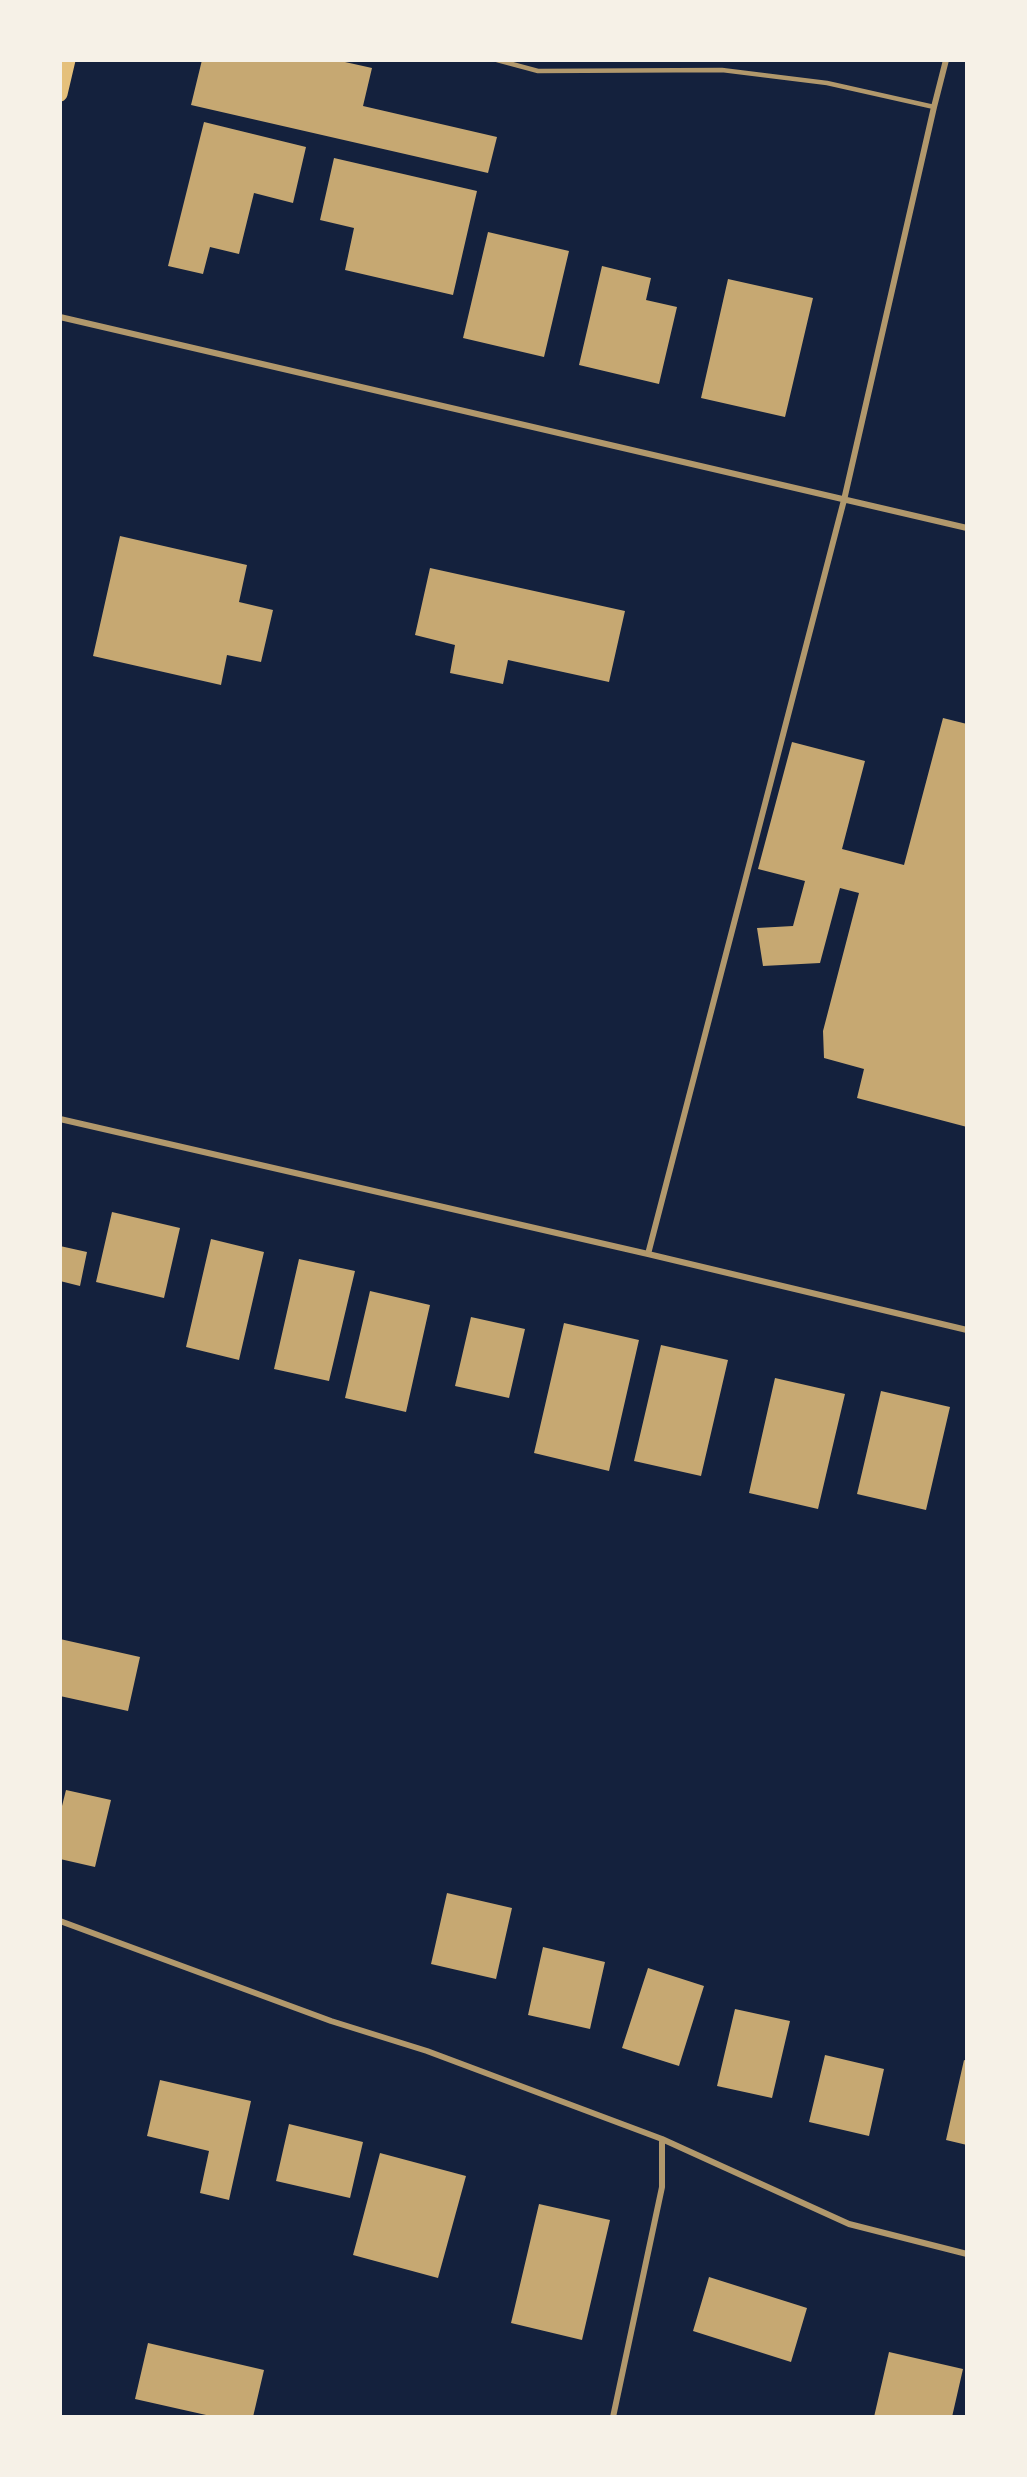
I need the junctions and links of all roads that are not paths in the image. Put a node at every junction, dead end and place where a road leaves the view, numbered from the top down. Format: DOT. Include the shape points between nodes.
graph roads {
  1 [pos="68,60"];
  2 [pos="497,60"];
  3 [pos="946,60"];
  4 [pos="60,94"];
  5 [pos="933,107"];
  6 [pos="60,317"];
  7 [pos="844,500"];
  8 [pos="967,528"];
  9 [pos="60,1119"];
  10 [pos="648,1254"];
  11 [pos="967,1330"];
  12 [pos="60,1920"];
  13 [pos="662,2139"];
  14 [pos="967,2254"];
  15 [pos="614,2417"];
  1 -- 4 [label="main road"];
  2 -- 5 [label="lane" via="538,71 722,70 827,83"];
  3 -- 5 [label="street"];
  5 -- 7 [label="street"];
  6 -- 7 [label="street"];
  7 -- 8 [label="street"];
  7 -- 10 [label="street"];
  9 -- 10 [label="street"];
  10 -- 11 [label="street"];
  12 -- 13 [label="street"];
  13 -- 14 [label="street" via="849,2224"];
  13 -- 15 [label="street" via="662,2187"];
}
